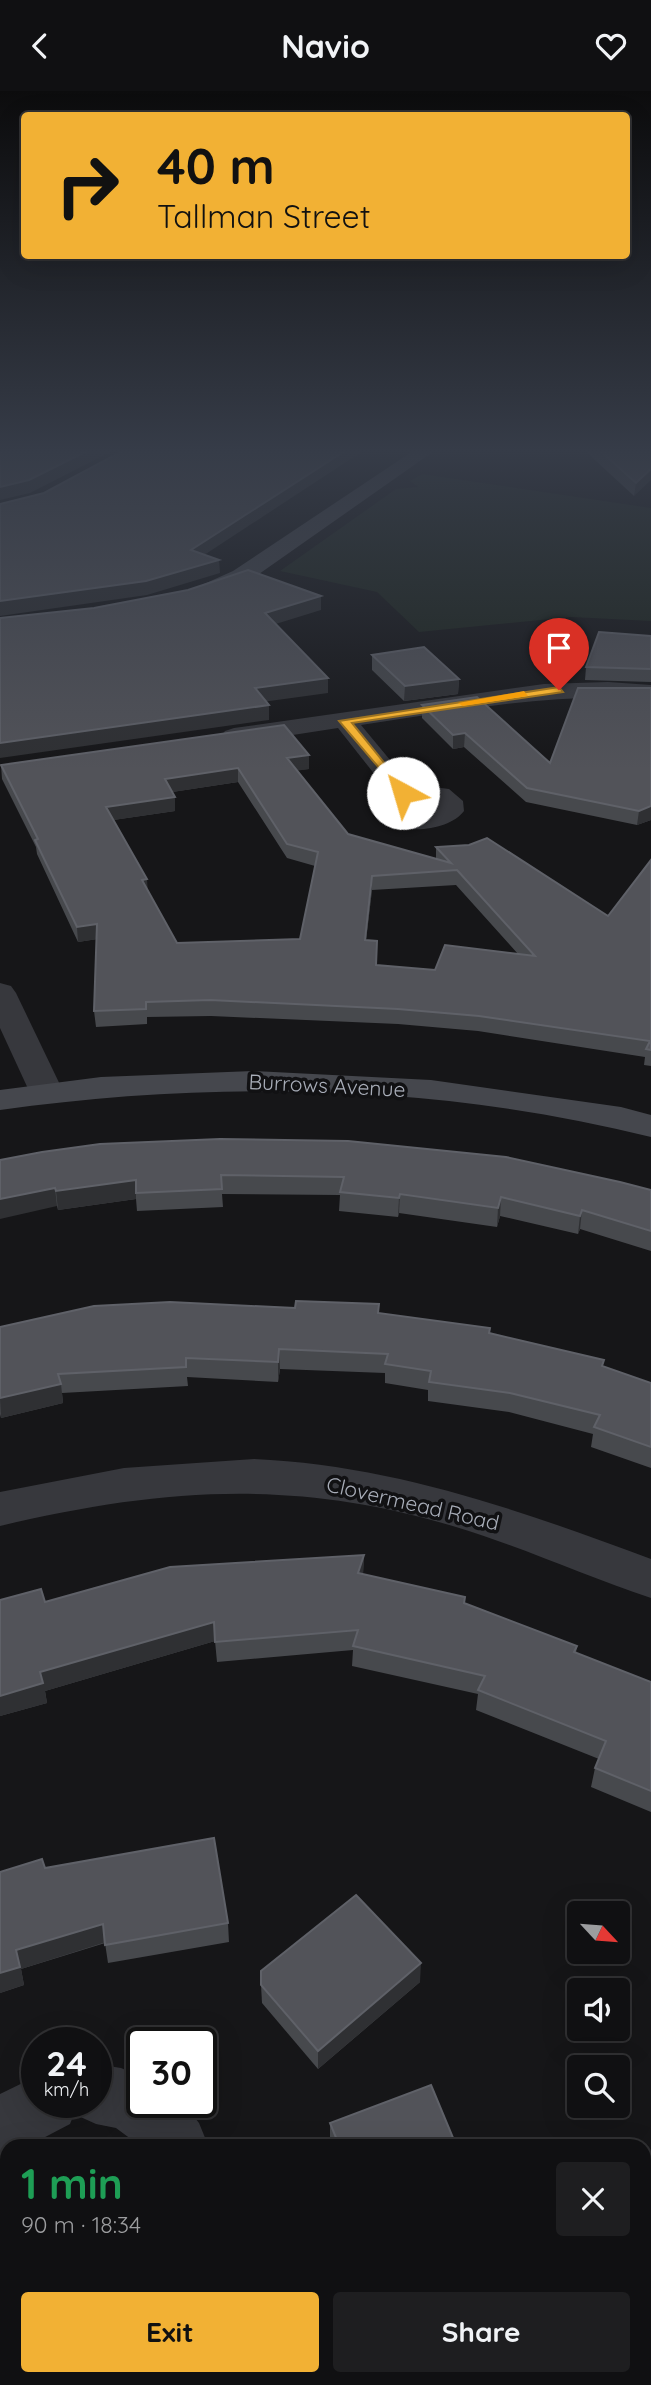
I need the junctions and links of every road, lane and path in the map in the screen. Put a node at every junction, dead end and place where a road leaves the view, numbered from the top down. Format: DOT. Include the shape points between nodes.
graph roads {
  1 [pos="270,556"];
  2 [pos="181,599"];
  3 [pos="651,692"];
  4 [pos="345,721"];
  5 [pos="205,740"];
  6 [pos="403,793"];
  7 [pos="0,993"];
  8 [pos="47,1093"];
  9 [pos="0,1100"];
  10 [pos="651,1126"];
  11 [pos="0,1509"];
  12 [pos="651,1579"];
  13 [pos="112,2098"];
  14 [pos="21,2116"];
  15 [pos="0,2132"];
  16 [pos="172,2139"];
  1 -- 2 [label="street" via="241,576"];
  3 -- 4 [label="street" via="608,688 544,691"];
  4 -- 5 [label="street"];
  4 -- 6 [label="street"];
  7 -- 8 [label="street"];
  8 -- 9 [label="street, Burrows Avenue"];
  8 -- 10 [label="street, Burrows Avenue" via="152,1083 328,1082 498,1100"];
  11 -- 12 [label="street, Clovermead Road" via="121,1482 268,1477 336,1482 500,1522"];
  13 -- 16 [label="street" via="150,2113"];
  14 -- 15 [label="street"];
}
